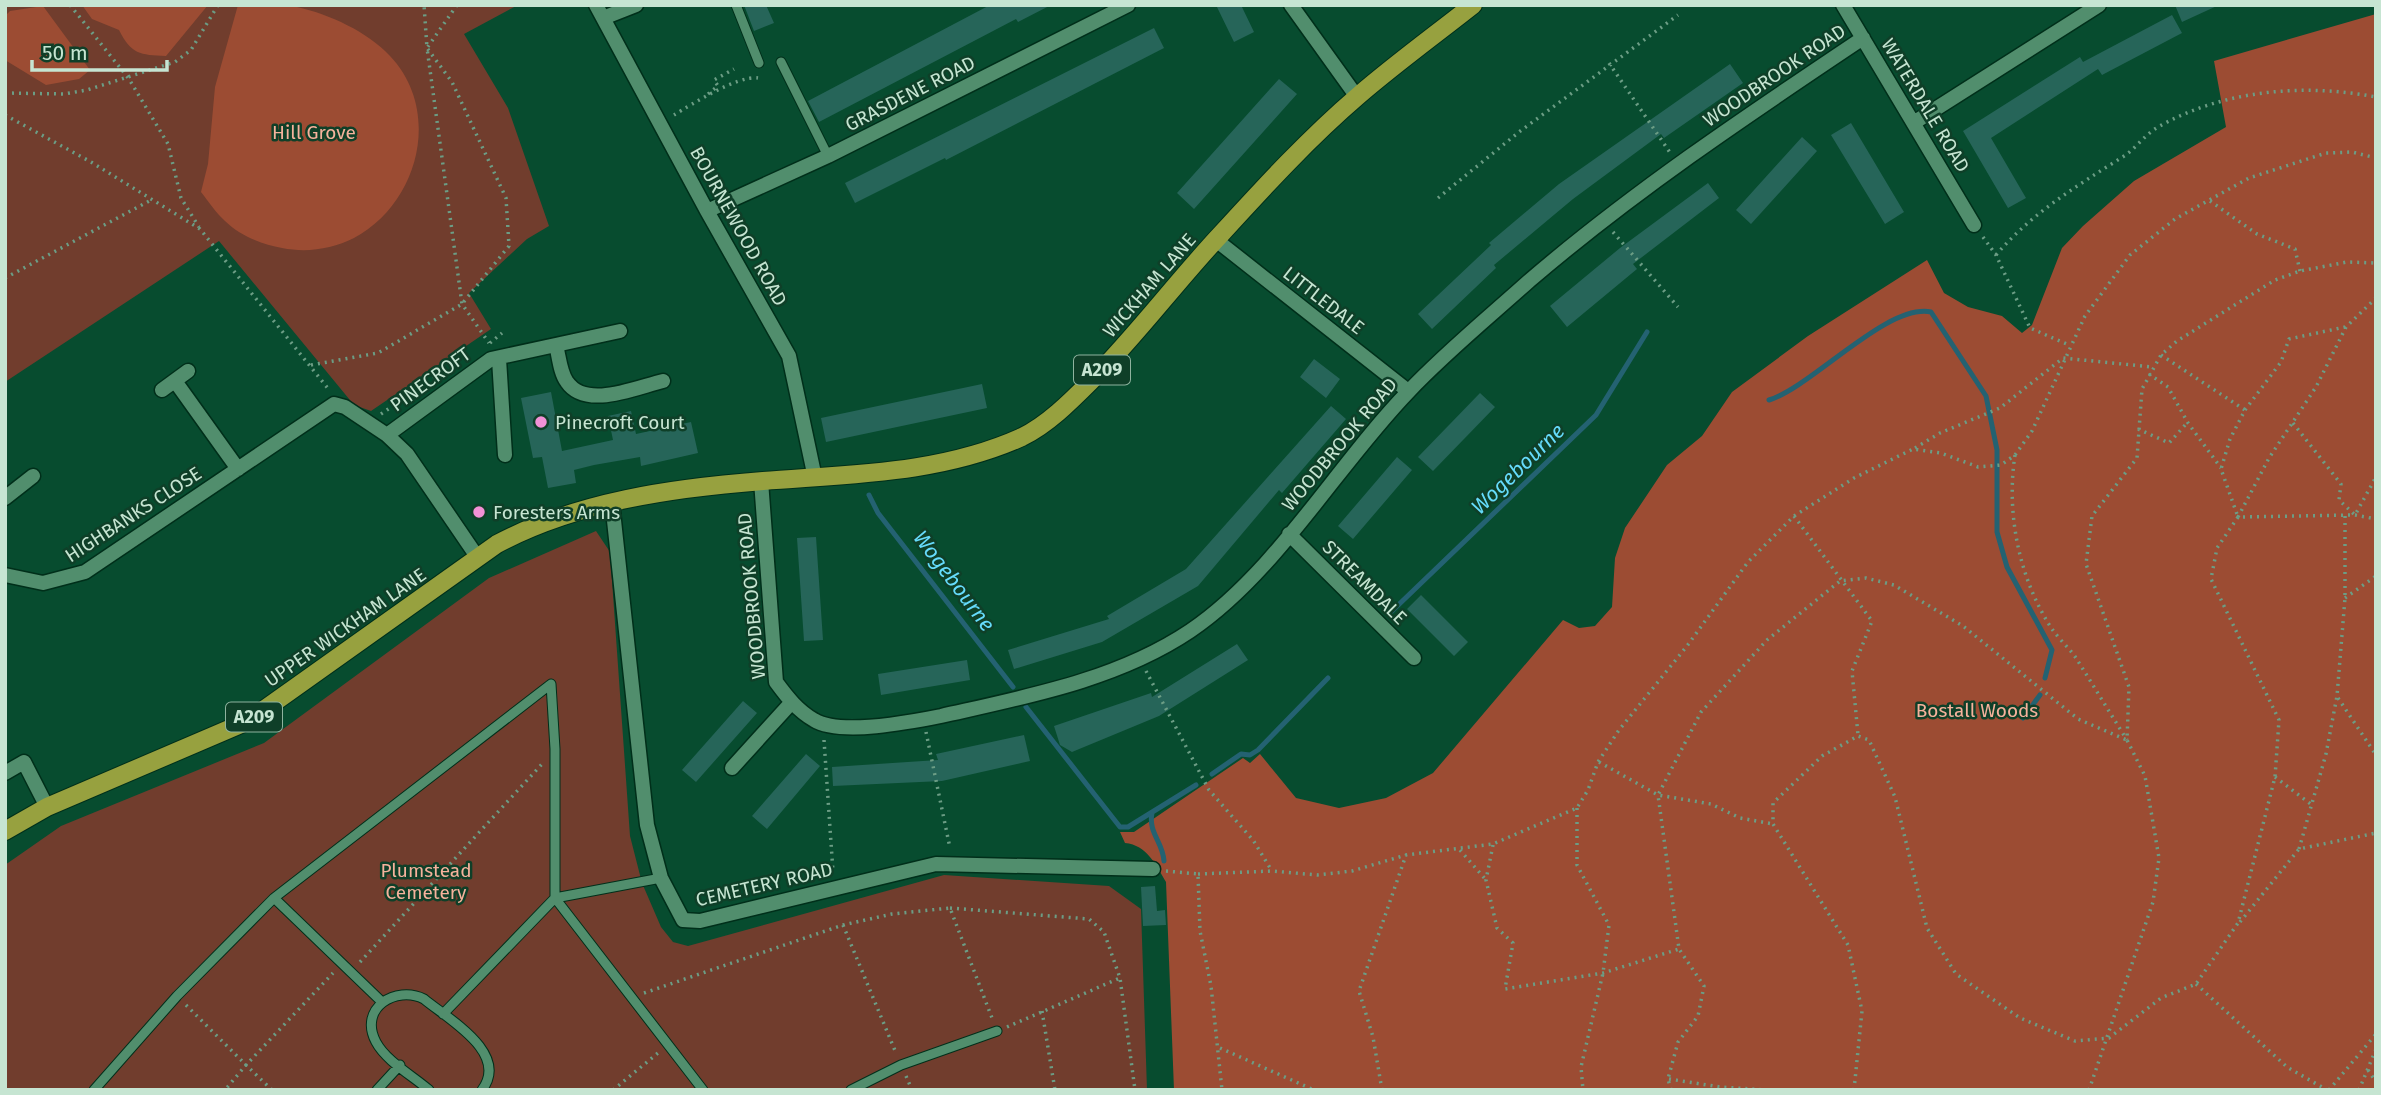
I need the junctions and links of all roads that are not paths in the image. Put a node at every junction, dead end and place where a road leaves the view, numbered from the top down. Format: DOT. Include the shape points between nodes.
graph roads {
  1 [pos="636,5"];
  2 [pos="736,5"];
  3 [pos="1128,5"];
  4 [pos="1291,5"];
  5 [pos="1473,5"];
  6 [pos="1843,5"];
  7 [pos="2099,5"];
  8 [pos="600,12"];
  9 [pos="1863,38"];
  10 [pos="780,62"];
  11 [pos="759,63"];
  12 [pos="1357,97"];
  13 [pos="1915,122"];
  14 [pos="828,156"];
  15 [pos="707,211"];
  16 [pos="1974,225"];
  17 [pos="1216,240"];
  18 [pos="620,331"];
  19 [pos="556,345"];
  20 [pos="499,359"];
  21 [pos="188,371"];
  22 [pos="175,381"];
  23 [pos="663,381"];
  24 [pos="162,390"];
  25 [pos="1408,391"];
  26 [pos="387,435"];
  27 [pos="505,455"];
  28 [pos="238,469"];
  29 [pos="33,476"];
  30 [pos="815,478"];
  31 [pos="761,481"];
  32 [pos="5,498"];
  33 [pos="612,502"];
  34 [pos="1289,534"];
  35 [pos="478,558"];
  36 [pos="5,575"];
  37 [pos="1414,658"];
  38 [pos="791,703"];
  39 [pos="732,768"];
  40 [pos="5,773"];
  41 [pos="47,807"];
  42 [pos="5,831"];
  43 [pos="1153,869"];
  44 [pos="661,878"];
  45 [pos="274,898"];
  46 [pos="555,898"];
  47 [pos="382,1002"];
  48 [pos="443,1014"];
  49 [pos="997,1031"];
  50 [pos="400,1065"];
  51 [pos="94,1090"];
  52 [pos="377,1090"];
  53 [pos="429,1090"];
  54 [pos="482,1090"];
  55 [pos="703,1090"];
  56 [pos="851,1090"];
  1 -- 8 [label="street"];
  2 -- 11 [label="lane"];
  3 -- 14 [label="street, GRASDENE ROAD"];
  4 -- 12 [label="street"];
  5 -- 12 [label="main road, WICKHAM LANE / A209"];
  6 -- 9 [label="street, WATERDALE ROAD"];
  7 -- 13 [label="street"];
  8 -- 15 [label="street, BOURNEWOOD ROAD"];
  9 -- 13 [label="street, WATERDALE ROAD"];
  9 -- 25 [label="street, WOODBROOK ROAD" via="1602,219"];
  10 -- 14 [label="lane"];
  12 -- 17 [label="main road, WICKHAM LANE / A209"];
  13 -- 16 [label="street, WATERDALE ROAD"];
  14 -- 15 [label="street, GRASDENE ROAD"];
  15 -- 30 [label="street, BOURNEWOOD ROAD" via="789,356"];
  17 -- 25 [label="street, LITTLEDALE"];
  17 -- 30 [label="main road, WICKHAM LANE / A209" via="1125,346 1065,406 1025,435 944,463"];
  18 -- 19 [label="street, PINECROFT"];
  19 -- 20 [label="street, PINECROFT"];
  19 -- 23 [label="street" via="565,380 586,395"];
  20 -- 26 [label="street, PINECROFT" via="483,364"];
  20 -- 27 [label="street, PINECROFT"];
  21 -- 22 [label="street"];
  22 -- 24 [label="street"];
  22 -- 28 [label="street"];
  25 -- 34 [label="street, WOODBROOK ROAD"];
  26 -- 28 [label="street, HIGHBANKS CLOSE" via="345,407 332,405"];
  26 -- 35 [label="street, HIGHBANKS CLOSE" via="407,454"];
  28 -- 36 [label="street, HIGHBANKS CLOSE" via="85,572 43,583"];
  29 -- 32 [label="street"];
  30 -- 31 [label="main road, WICKHAM LANE / A209"];
  31 -- 33 [label="main road, WICKHAM LANE / A209"];
  31 -- 38 [label="street, WOODBROOK ROAD" via="776,682"];
  33 -- 35 [label="main road, WICKHAM LANE / A209" via="517,534"];
  33 -- 44 [label="street, CEMETERY ROAD" via="647,825"];
  34 -- 37 [label="street, STREAMDALE"];
  34 -- 38 [label="street, WOODBROOK ROAD" via="1217,610 1190,631 1084,680 924,719 852,727 823,724"];
  35 -- 41 [label="main road, UPPER WICKHAM LANE / A209" via="248,721"];
  38 -- 39 [label="street"];
  40 -- 41 [label="street" via="24,762"];
  41 -- 42 [label="main road, UPPER WICKHAM LANE / A209"];
  43 -- 44 [label="street, CEMETERY ROAD" via="936,864 700,921 682,920"];
  44 -- 46 [label="lane"];
  45 -- 46 [label="lane" via="551,684"];
  45 -- 47 [label="lane"];
  45 -- 51 [label="lane" via="177,996"];
  46 -- 48 [label="lane"];
  46 -- 55 [label="lane"];
  47 -- 48 [label="lane" via="391,996 414,994"];
  47 -- 50 [label="lane" via="375,1011 372,1033 376,1043"];
  48 -- 54 [label="lane" via="484,1050 490,1069"];
  49 -- 56 [label="lane" via="901,1065"];
  50 -- 52 [label="lane"];
  50 -- 53 [label="lane"];
}
